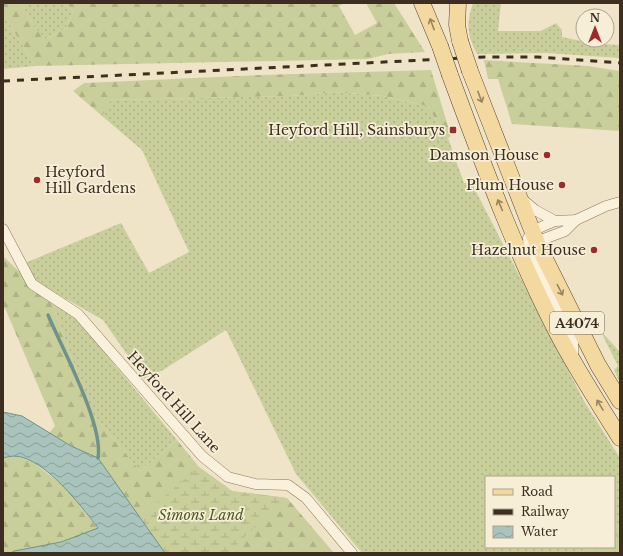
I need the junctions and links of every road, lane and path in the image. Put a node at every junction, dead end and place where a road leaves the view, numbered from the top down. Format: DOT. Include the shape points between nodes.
graph roads {
  1 [pos="422,3"];
  2 [pos="458,3"];
  3 [pos="518,196"];
  4 [pos="620,202"];
  5 [pos="576,220"];
  6 [pos="555,221"];
  7 [pos="3,229"];
  8 [pos="528,240"];
  9 [pos="620,402"];
  10 [pos="620,438"];
  11 [pos="352,553"];
  8 -- 1 [label="main road, A4074, one-way, bridge" via="486,170"];
  2 -- 3 [label="main road, A4074, one-way, bridge" via="456,25 460,41"];
  3 -- 6 [label="street" via="535,210"];
  3 -- 8 [label="main road, A4074"];
  4 -- 5 [label="street"];
  5 -- 6 [label="street"];
  5 -- 8 [label="street" via="565,231"];
  6 -- 8 [label="street"];
  7 -- 11 [label="street, Heyford Hill Lane" via="32,284 78,314 202,456 228,478 255,484 288,486 306,498"];
  8 -- 9 [label="main road, A4074, one-way"];
  10 -- 8 [label="main road, A4074, one-way" via="561,339"];
}
